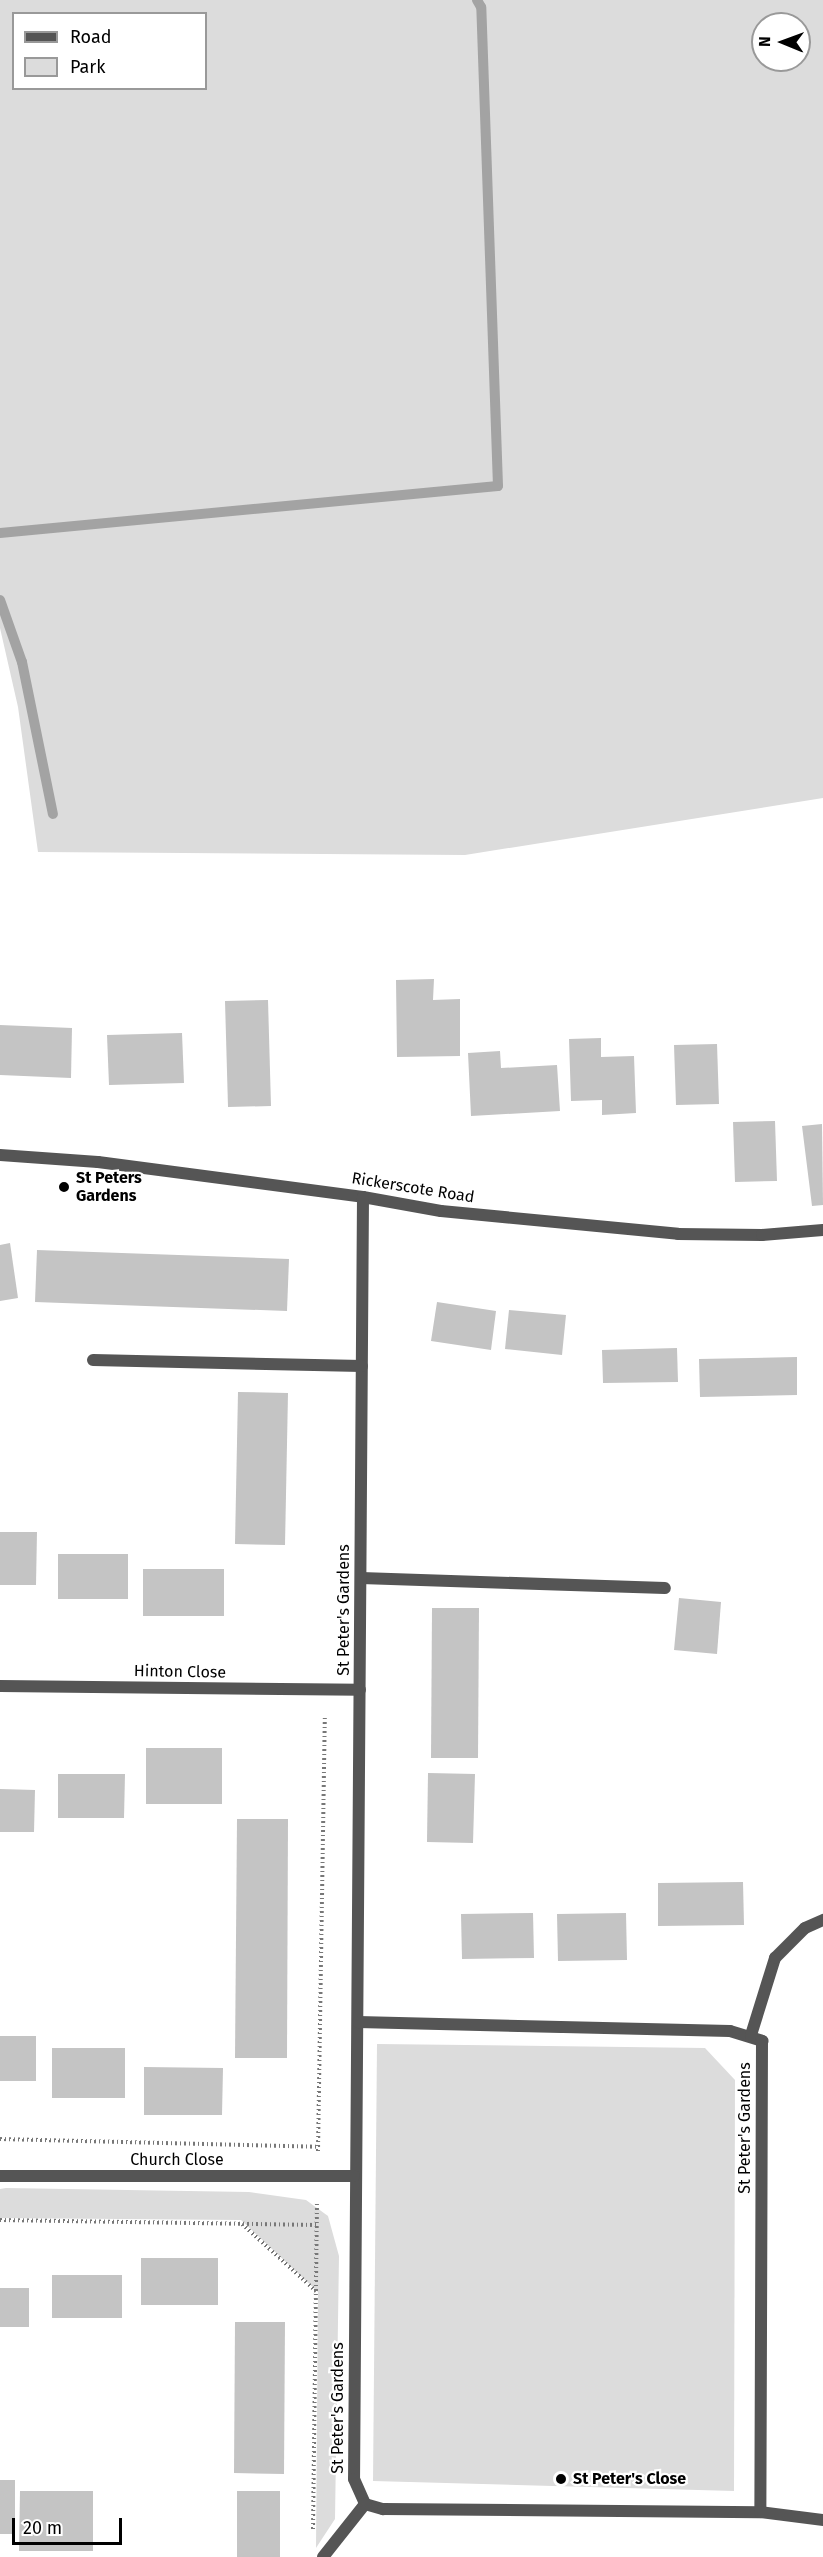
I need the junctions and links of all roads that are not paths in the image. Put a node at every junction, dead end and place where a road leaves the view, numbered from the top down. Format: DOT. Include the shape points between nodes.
graph roads {
  1 [pos="0,1155"];
  2 [pos="363,1197"];
  3 [pos="823,1230"];
  4 [pos="93,1360"];
  5 [pos="362,1366"];
  6 [pos="361,1578"];
  7 [pos="665,1588"];
  8 [pos="0,1686"];
  9 [pos="360,1690"];
  10 [pos="823,1920"];
  11 [pos="358,2022"];
  12 [pos="751,2035"];
  13 [pos="0,2176"];
  14 [pos="354,2176"];
  15 [pos="365,2505"];
  16 [pos="760,2512"];
  17 [pos="823,2520"];
  18 [pos="323,2557"];
  1 -- 2 [label="street, Rickerscote Road" via="98,1162"];
  2 -- 3 [label="street, Rickerscote Road" via="441,1211 678,1234 762,1235"];
  2 -- 5 [label="street, St Peter's Gardens"];
  4 -- 5 [label="street"];
  5 -- 6 [label="street, St Peter's Gardens"];
  6 -- 7 [label="street"];
  6 -- 9 [label="street, St Peter's Gardens"];
  8 -- 9 [label="street, Hinton Close"];
  9 -- 11 [label="street, St Peter's Gardens"];
  10 -- 12 [label="street" via="805,1928 775,1958"];
  11 -- 12 [label="street"];
  11 -- 14 [label="street, St Peter's Gardens"];
  12 -- 16 [label="street, St Peter's Gardens" via="762,2041"];
  13 -- 14 [label="street, Church Close"];
  14 -- 15 [label="street, St Peter's Gardens" via="354,2479"];
  15 -- 16 [label="street" via="383,2509"];
  15 -- 18 [label="street"];
  16 -- 17 [label="street"];
}
